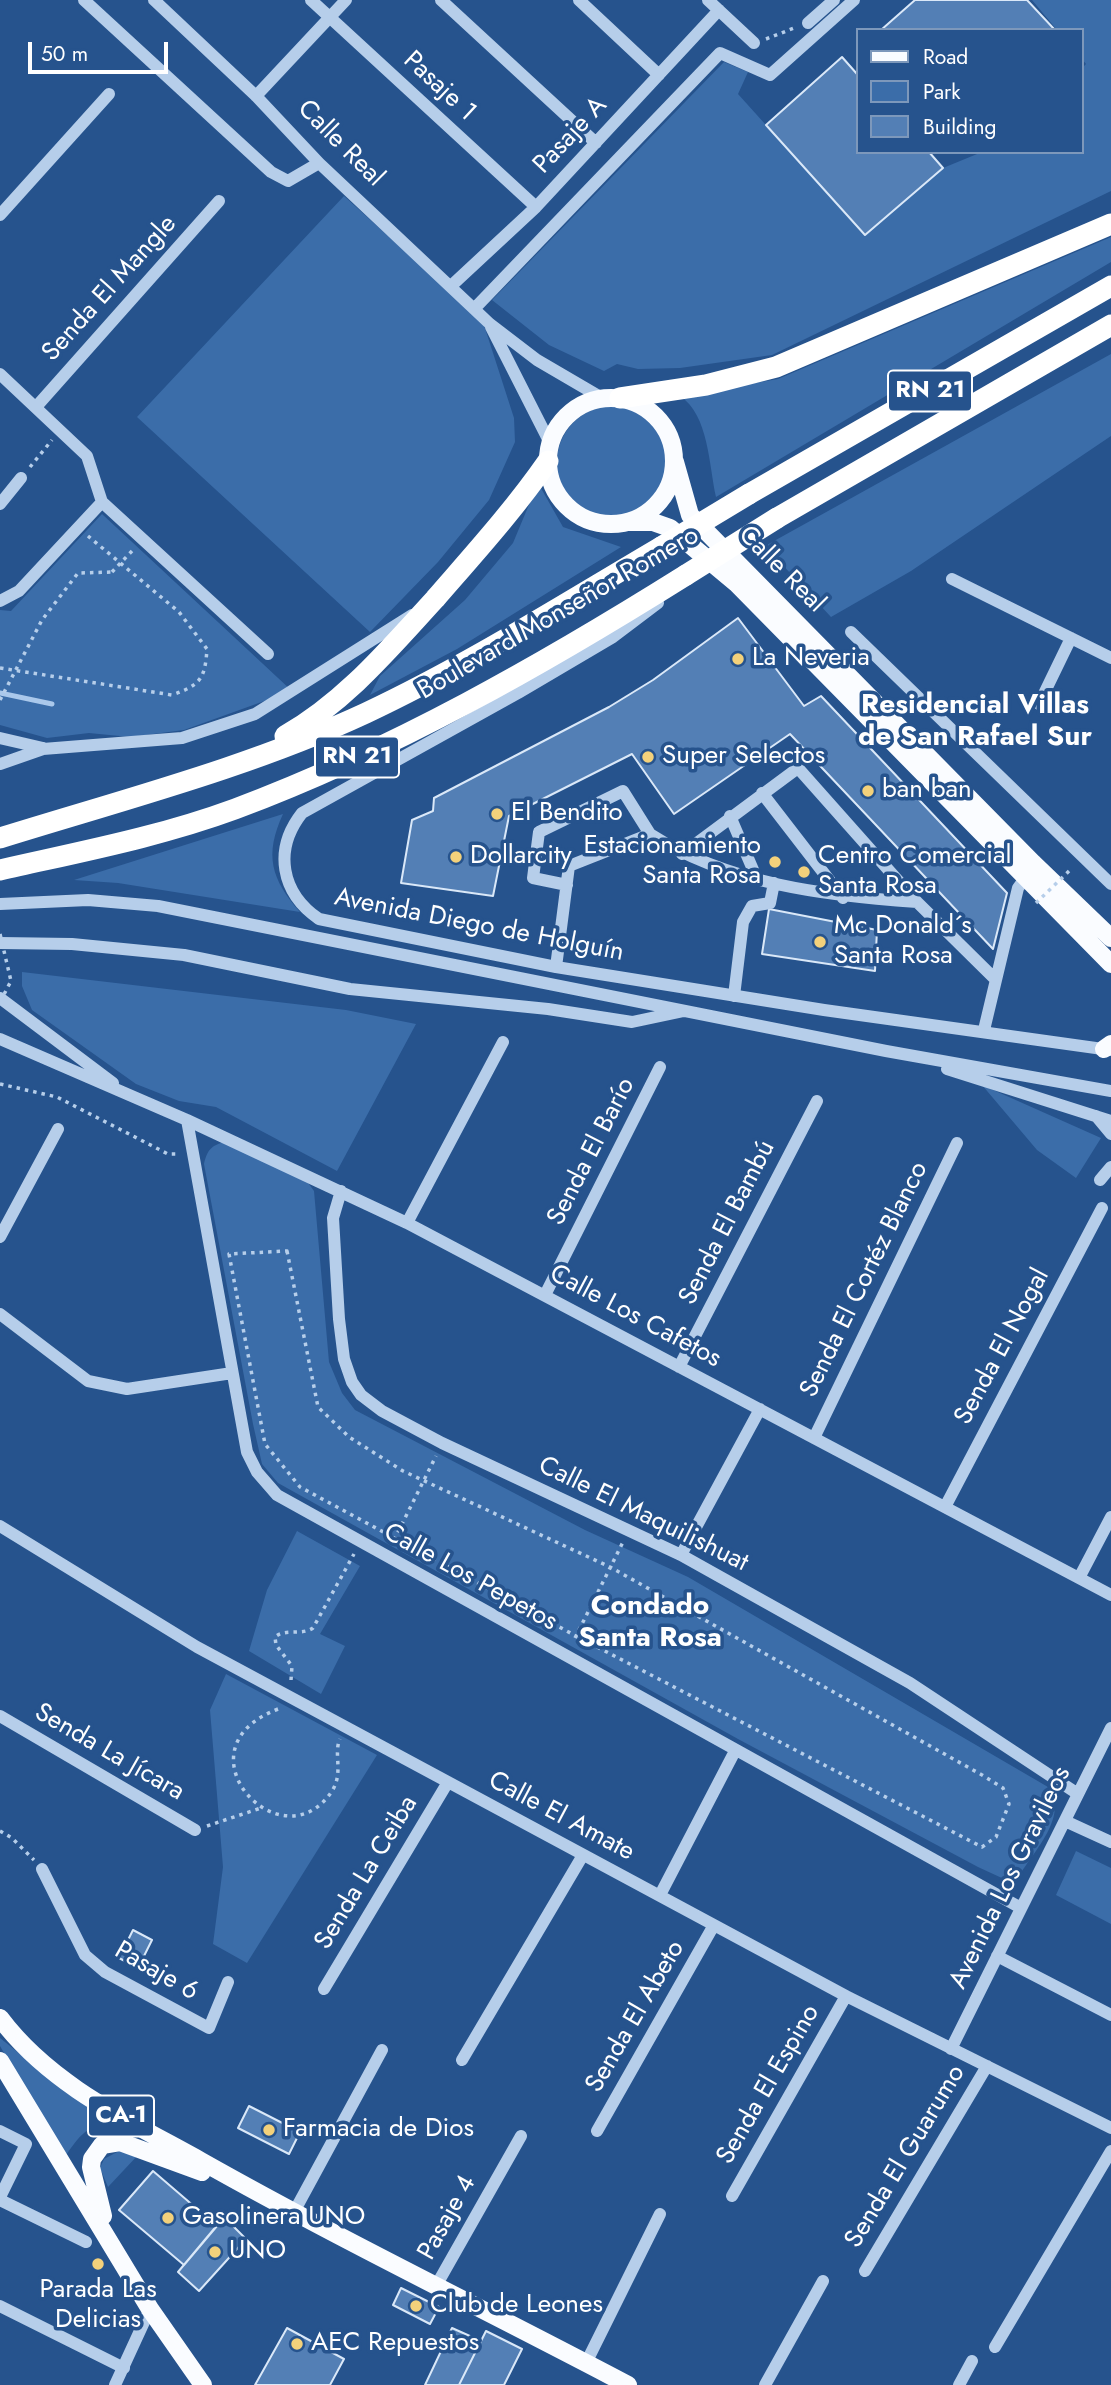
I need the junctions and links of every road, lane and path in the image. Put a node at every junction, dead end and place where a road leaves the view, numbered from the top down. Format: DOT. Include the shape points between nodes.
graph roads {
  1 [pos="84,0"];
  2 [pos="154,0"];
  3 [pos="311,0"];
  4 [pos="346,0"];
  5 [pos="441,0"];
  6 [pos="579,0"];
  7 [pos="708,0"];
  8 [pos="834,0"];
  9 [pos="853,0"];
  10 [pos="719,10"];
  11 [pos="330,18"];
  12 [pos="808,23"];
  13 [pos="754,43"];
  14 [pos="659,75"];
  15 [pos="109,94"];
  16 [pos="256,96"];
  17 [pos="596,143"];
  18 [pos="318,163"];
  19 [pos="219,201"];
  20 [pos="536,207"];
  21 [pos="0,215"];
  22 [pos="1111,225"];
  23 [pos="451,286"];
  24 [pos="1111,286"];
  25 [pos="474,309"];
  26 [pos="490,324"];
  27 [pos="1111,324"];
  28 [pos="0,374"];
  29 [pos="611,398"];
  30 [pos="36,407"];
  31 [pos="60,431"];
  32 [pos="549,452"];
  33 [pos="675,462"];
  34 [pos="21,478"];
  35 [pos="102,502"];
  36 [pos="0,504"];
  37 [pos="629,522"];
  38 [pos="79,527"];
  39 [pos="144,540"];
  40 [pos="120,564"];
  41 [pos="683,577"];
  42 [pos="952,579"];
  43 [pos="0,601"];
  44 [pos="430,604"];
  45 [pos="851,632"];
  46 [pos="1071,638"];
  47 [pos="268,654"];
  48 [pos="1111,658"];
  49 [pos="0,668"];
  50 [pos="0,700"];
  51 [pos="1039,704"];
  52 [pos="0,738"];
  53 [pos="43,748"];
  54 [pos="0,764"];
  55 [pos="231,765"];
  56 [pos="762,793"];
  57 [pos="98,808"];
  58 [pos="730,816"];
  59 [pos="0,826"];
  60 [pos="650,834"];
  61 [pos="0,838"];
  62 [pos="682,854"];
  63 [pos="0,870"];
  64 [pos="1069,871"];
  65 [pos="1026,877"];
  66 [pos="757,879"];
  67 [pos="774,883"];
  68 [pos="1111,884"];
  69 [pos="567,885"];
  70 [pos="843,898"];
  71 [pos="917,902"];
  72 [pos="1036,902"];
  73 [pos="0,904"];
  74 [pos="1111,938"];
  75 [pos="3,941"];
  76 [pos="1111,964"];
  77 [pos="556,968"];
  78 [pos="995,979"];
  79 [pos="734,996"];
  80 [pos="0,1000"];
  81 [pos="687,1010"];
  82 [pos="984,1030"];
  83 [pos="0,1039"];
  84 [pos="503,1042"];
  85 [pos="1109,1047"];
  86 [pos="886,1051"];
  87 [pos="660,1067"];
  88 [pos="0,1084"];
  89 [pos="1111,1091"];
  90 [pos="130,1096"];
  91 [pos="817,1101"];
  92 [pos="1096,1116"];
  93 [pos="187,1120"];
  94 [pos="1111,1121"];
  95 [pos="58,1129"];
  96 [pos="1111,1134"];
  97 [pos="957,1143"];
  98 [pos="168,1154"];
  99 [pos="1111,1167"];
  100 [pos="1100,1180"];
  101 [pos="341,1191"];
  102 [pos="1102,1208"];
  103 [pos="407,1223"];
  104 [pos="0,1237"];
  105 [pos="545,1295"];
  106 [pos="0,1314"];
  107 [pos="679,1367"];
  108 [pos="232,1373"];
  109 [pos="760,1409"];
  110 [pos="814,1438"];
  111 [pos="442,1443"];
  112 [pos="423,1480"];
  113 [pos="945,1507"];
  114 [pos="1111,1517"];
  115 [pos="0,1527"];
  116 [pos="629,1531"];
  117 [pos="395,1538"];
  118 [pos="360,1543"];
  119 [pos="681,1555"];
  120 [pos="386,1558"];
  121 [pos="610,1567"];
  122 [pos="1079,1578"];
  123 [pos="1111,1595"];
  124 [pos="576,1636"];
  125 [pos="565,1657"];
  126 [pos="291,1697"];
  127 [pos="0,1716"];
  128 [pos="345,1726"];
  129 [pos="1110,1732"];
  130 [pos="736,1751"];
  131 [pos="448,1782"];
  132 [pos="1078,1794"];
  133 [pos="261,1808"];
  134 [pos="1065,1821"];
  135 [pos="195,1830"];
  136 [pos="0,1831"];
  137 [pos="1111,1842"];
  138 [pos="583,1855"];
  139 [pos="42,1870"];
  140 [pos="660,1895"];
  141 [pos="1021,1908"];
  142 [pos="714,1924"];
  143 [pos="997,1956"];
  144 [pos="228,1982"];
  145 [pos="324,1989"];
  146 [pos="846,1996"];
  147 [pos="1111,2015"];
  148 [pos="0,2018"];
  149 [pos="951,2049"];
  150 [pos="382,2050"];
  151 [pos="462,2060"];
  152 [pos="0,2061"];
  153 [pos="987,2066"];
  154 [pos="1111,2128"];
  155 [pos="0,2131"];
  156 [pos="597,2131"];
  157 [pos="521,2136"];
  158 [pos="1111,2151"];
  159 [pos="258,2194"];
  160 [pos="732,2196"];
  161 [pos="0,2198"];
  162 [pos="294,2212"];
  163 [pos="660,2214"];
  164 [pos="110,2239"];
  165 [pos="86,2242"];
  166 [pos="865,2271"];
  167 [pos="823,2281"];
  168 [pos="436,2286"];
  169 [pos="0,2306"];
  170 [pos="150,2309"];
  171 [pos="995,2347"];
  172 [pos="972,2361"];
  173 [pos="586,2363"];
  174 [pos="124,2368"];
  175 [pos="115,2385"];
  176 [pos="203,2385"];
  177 [pos="628,2385"];
  178 [pos="765,2385"];
  179 [pos="959,2385"];
  1 -- 18 [label="street" via="271,172 288,181"];
  2 -- 16 [label="street, Calle Real"];
  3 -- 11 [label="street, Pasaje 1"];
  4 -- 11 [label="street"];
  5 -- 17 [label="street"];
  6 -- 14 [label="street"];
  7 -- 10 [label="street"];
  8 -- 12 [label="street"];
  9 -- 25 [label="street" via="769,75 720,53"];
  10 -- 13 [label="street"];
  10 -- 14 [label="street, Pasaje A"];
  11 -- 16 [label="street"];
  11 -- 20 [label="street, Pasaje 1"];
  12 -- 13 [label="path"];
  14 -- 17 [label="street, Pasaje A"];
  15 -- 21 [label="street"];
  16 -- 18 [label="street, Calle Real"];
  17 -- 20 [label="street, Pasaje A"];
  18 -- 23 [label="street, Calle Real"];
  19 -- 30 [label="street, Senda El Mangle"];
  20 -- 23 [label="street, Pasaje A"];
  22 -- 29 [label="highway" via="776,367 706,385"];
  23 -- 25 [label="street, Calle Real"];
  24 -- 55 [label="highway, Boulevard Monseñor Romero / RN 21, bridge" via="426,682 331,728"];
  25 -- 26 [label="street, Calle Real"];
  26 -- 29 [label="street, Calle Real" via="537,360"];
  26 -- 32 [label="street, Calle Real"];
  27 -- 41 [label="highway, Boulevard Monseñor Romero / RN 21, bridge"];
  28 -- 30 [label="street"];
  29 -- 32 [label="main road" via="570,412 558,425"];
  29 -- 33 [label="main road" via="637,403 653,413 672,444"];
  30 -- 31 [label="street"];
  31 -- 34 [label="path"];
  31 -- 35 [label="street" via="87,456"];
  32 -- 37 [label="main road" via="555,489 573,511 608,524"];
  32 -- 44 [label="highway" via="510,512"];
  33 -- 37 [label="main road" via="662,499"];
  33 -- 74 [label="main road, Calle Real" via="690,515"];
  34 -- 36 [label="street"];
  35 -- 38 [label="street"];
  35 -- 39 [label="street"];
  37 -- 65 [label="main road, Calle Real" via="670,528 736,583"];
  38 -- 40 [label="path"];
  38 -- 43 [label="street" via="19,591"];
  39 -- 40 [label="path"];
  39 -- 47 [label="street"];
  40 -- 49 [label="path" via="179,612 207,649 205,673 191,688 172,695"];
  40 -- 50 [label="path, bridge" via="112,572 78,573 42,620"];
  41 -- 63 [label="highway, Boulevard Monseñor Romero / RN 21" via="428,722 294,784 235,809 139,839"];
  41 -- 77 [label="street, Avenida Diego de Holguín" via="613,637 309,807 286,842 284,864 289,884 304,909 320,919"];
  42 -- 46 [label="street"];
  44 -- 53 [label="street" via="256,714 161,742"];
  44 -- 55 [label="highway" via="382,660 333,703 289,734"];
  45 -- 68 [label="street"];
  46 -- 48 [label="street"];
  46 -- 51 [label="street"];
  52 -- 53 [label="street"];
  53 -- 54 [label="street"];
  55 -- 57 [label="highway, Boulevard Monseñor Romero / RN 21"];
  56 -- 58 [label="street"];
  56 -- 70 [label="street"];
  56 -- 71 [label="street" via="798,768"];
  57 -- 59 [label="highway"];
  57 -- 61 [label="highway"];
  58 -- 62 [label="street"];
  58 -- 66 [label="street"];
  60 -- 62 [label="street"];
  60 -- 69 [label="street" via="569,866"];
  60 -- 69 [label="street" via="623,791 539,832 533,878"];
  62 -- 66 [label="street"];
  64 -- 72 [label="path, bridge"];
  65 -- 76 [label="main road, Calle Real"];
  65 -- 78 [label="street" via="1018,888"];
  66 -- 67 [label="street"];
  67 -- 70 [label="street"];
  67 -- 79 [label="street" via="770,903 748,910"];
  69 -- 77 [label="street"];
  70 -- 71 [label="street"];
  71 -- 78 [label="street"];
  73 -- 81 [label="street, Avenida Diego de Holguín" via="88,900 158,906"];
  75 -- 80 [label="path, bridge" via="11,981"];
  75 -- 81 [label="street" via="184,955 351,989 632,1022"];
  77 -- 79 [label="street, Avenida Diego de Holguín"];
  78 -- 82 [label="street"];
  79 -- 82 [label="street, Avenida Diego de Holguín"];
  80 -- 90 [label="street, Calle Los Cafetos"];
  81 -- 86 [label="street, Avenida Diego de Holguín"];
  82 -- 85 [label="street, Avenida Diego de Holguín"];
  83 -- 90 [label="street, Calle Los Cafetos"];
  84 -- 103 [label="street"];
  86 -- 89 [label="street, Avenida Diego de Holguín"];
  86 -- 92 [label="street"];
  87 -- 105 [label="street, Senda El Barío"];
  88 -- 98 [label="path" via="57,1097"];
  90 -- 93 [label="street, Calle Los Cafetos"];
  91 -- 107 [label="street, Senda El Bambú"];
  92 -- 94 [label="street"];
  92 -- 96 [label="street"];
  93 -- 101 [label="street, Calle Los Cafetos"];
  93 -- 108 [label="street, Calle Los Pepetos"];
  95 -- 104 [label="street"];
  97 -- 110 [label="street, Senda El Cortéz Blanco"];
  99 -- 100 [label="street"];
  101 -- 103 [label="street, Calle Los Cafetos"];
  101 -- 111 [label="street, Calle El Maquilishuat" via="333,1218 339,1319 348,1372 367,1400"];
  102 -- 113 [label="street, Senda El Nogal"];
  103 -- 105 [label="street, Calle Los Cafetos"];
  105 -- 107 [label="street, Calle Los Cafetos"];
  106 -- 108 [label="street" via="88,1381 127,1389"];
  107 -- 109 [label="street, Calle Los Cafetos"];
  108 -- 118 [label="street, Calle Los Pepetos" via="247,1452 257,1472 276,1495"];
  109 -- 110 [label="street, Calle Los Cafetos"];
  109 -- 119 [label="street"];
  110 -- 113 [label="street, Calle Los Cafetos"];
  111 -- 112 [label="path"];
  111 -- 116 [label="street, Calle El Maquilishuat"];
  112 -- 117 [label="path"];
  112 -- 117 [label="path" via="349,1437 318,1407 287,1251 229,1254 265,1444 300,1488"];
  112 -- 121 [label="path"];
  113 -- 122 [label="street, Calle Los Cafetos"];
  114 -- 122 [label="street"];
  115 -- 126 [label="street, Calle El Amate" via="197,1647"];
  116 -- 119 [label="street, Calle El Maquilishuat"];
  116 -- 121 [label="path"];
  117 -- 120 [label="path"];
  117 -- 124 [label="path"];
  118 -- 120 [label="street, Calle Los Pepetos"];
  118 -- 126 [label="path" via="313,1628 275,1637 292,1666"];
  119 -- 132 [label="street, Calle El Maquilishuat" via="910,1683"];
  120 -- 125 [label="street, Calle Los Pepetos"];
  121 -- 124 [label="path"];
  121 -- 124 [label="path" via="1003,1788 1010,1804 996,1837 982,1847"];
  122 -- 123 [label="street, Calle Los Cafetos"];
  124 -- 125 [label="path"];
  125 -- 130 [label="street, Calle Los Pepetos"];
  126 -- 128 [label="street, Calle El Amate"];
  126 -- 133 [label="path" via="254,1720 238,1741 237,1779 242,1791"];
  127 -- 135 [label="street, Senda La Jícara"];
  128 -- 131 [label="street, Calle El Amate"];
  128 -- 133 [label="path" via="337,1744 337,1780 324,1801 287,1815"];
  129 -- 132 [label="street, Avenida Los Gravileos"];
  130 -- 140 [label="street"];
  130 -- 141 [label="street, Calle Los Pepetos"];
  131 -- 138 [label="street, Calle El Amate"];
  131 -- 145 [label="street, Senda La Ceiba"];
  132 -- 134 [label="street, Avenida Los Gravileos"];
  133 -- 135 [label="path"];
  134 -- 137 [label="street"];
  134 -- 141 [label="street, Avenida Los Gravileos"];
  136 -- 139 [label="path"];
  138 -- 140 [label="street, Calle El Amate"];
  138 -- 151 [label="street"];
  139 -- 144 [label="street, Pasaje 6" via="85,1955 105,1972 209,2028"];
  140 -- 142 [label="street, Calle El Amate"];
  141 -- 143 [label="street, Avenida Los Gravileos"];
  142 -- 146 [label="street, Calle El Amate"];
  142 -- 156 [label="street, Senda El Abeto"];
  143 -- 147 [label="street"];
  143 -- 149 [label="street, Avenida Los Gravileos"];
  146 -- 149 [label="street, Calle El Amate"];
  146 -- 160 [label="street, Senda El Espino"];
  148 -- 159 [label="main road, CA-1" via="30,2053 92,2100"];
  149 -- 153 [label="street, Calle El Amate"];
  150 -- 162 [label="street"];
  152 -- 164 [label="main road, CA-1"];
  153 -- 154 [label="street, Calle El Amate"];
  153 -- 166 [label="street, Senda El Guarumo"];
  155 -- 161 [label="street" via="26,2144"];
  157 -- 168 [label="street, Pasaje 4"];
  158 -- 171 [label="street"];
  159 -- 162 [label="main road, CA-1"];
  159 -- 164 [label="main road" via="110,2142 97,2151 92,2167"];
  161 -- 165 [label="street"];
  162 -- 168 [label="main road, CA-1"];
  163 -- 173 [label="street"];
  164 -- 170 [label="main road, CA-1"];
  167 -- 178 [label="street"];
  168 -- 173 [label="main road, CA-1"];
  169 -- 174 [label="street"];
  170 -- 174 [label="street"];
  170 -- 176 [label="main road, CA-1"];
  172 -- 179 [label="street"];
  173 -- 177 [label="main road, CA-1"];
  174 -- 175 [label="street"];
}
